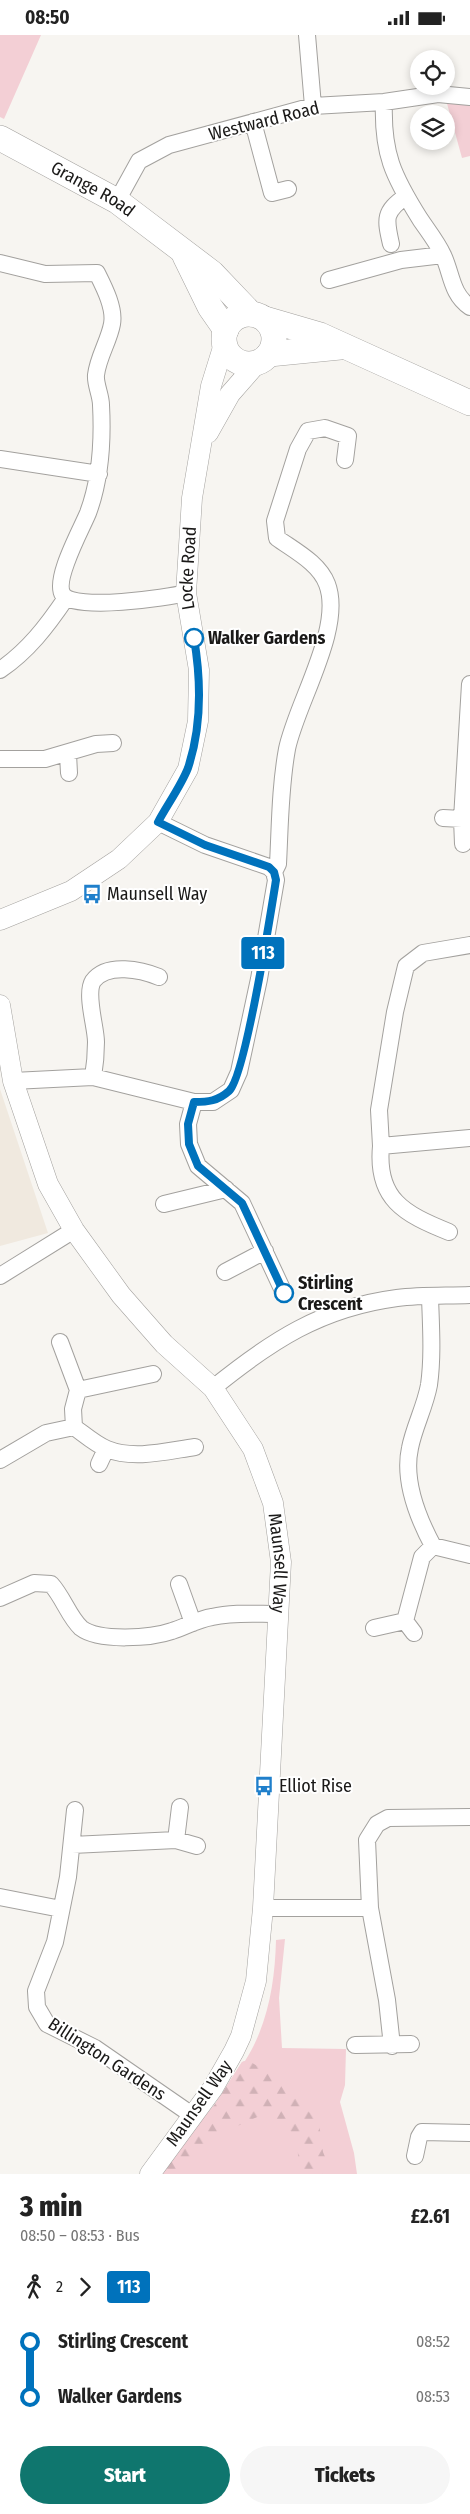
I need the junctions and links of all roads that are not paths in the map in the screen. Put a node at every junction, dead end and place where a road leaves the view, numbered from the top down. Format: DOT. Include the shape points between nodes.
graph roads {
  1 [pos="307,35"];
  2 [pos="470,97"];
  3 [pos="384,102"];
  4 [pos="313,106"];
  5 [pos="253,122"];
  6 [pos="0,138"];
  7 [pos="288,189"];
  8 [pos="406,196"];
  9 [pos="116,201"];
  10 [pos="391,244"];
  11 [pos="181,249"];
  12 [pos="443,255"];
  13 [pos="0,263"];
  14 [pos="329,279"];
  15 [pos="470,307"];
  16 [pos="258,317"];
  17 [pos="225,336"];
  18 [pos="348,347"];
  19 [pos="263,358"];
  20 [pos="470,403"];
  21 [pos="201,446"];
  22 [pos="0,459"];
  23 [pos="345,460"];
  24 [pos="98,474"];
  25 [pos="186,593"];
  26 [pos="66,598"];
  27 [pos="0,670"];
  28 [pos="470,684"];
  29 [pos="113,743"];
  30 [pos="68,754"];
  31 [pos="0,759"];
  32 [pos="69,773"];
  33 [pos="443,818"];
  34 [pos="462,819"];
  35 [pos="158,822"];
  36 [pos="463,844"];
  37 [pos="274,872"];
  38 [pos="0,920"];
  39 [pos="470,945"];
  40 [pos="159,977"];
  41 [pos="0,1005"];
  42 [pos="93,1077"];
  43 [pos="13,1081"];
  44 [pos="194,1102"];
  45 [pos="470,1138"];
  46 [pos="380,1146"];
  47 [pos="226,1189"];
  48 [pos="164,1204"];
  49 [pos="74,1230"];
  50 [pos="449,1232"];
  51 [pos="265,1251"];
  52 [pos="225,1272"];
  53 [pos="0,1276"];
  54 [pos="284,1293"];
  55 [pos="470,1295"];
  56 [pos="430,1297"];
  57 [pos="60,1342"];
  58 [pos="153,1374"];
  59 [pos="213,1387"];
  60 [pos="78,1390"];
  61 [pos="74,1427"];
  62 [pos="195,1447"];
  63 [pos="106,1449"];
  64 [pos="0,1461"];
  65 [pos="99,1464"];
  66 [pos="433,1546"];
  67 [pos="470,1555"];
  68 [pos="180,1584"];
  69 [pos="0,1598"];
  70 [pos="277,1614"];
  71 [pos="193,1623"];
  72 [pos="374,1627"];
  73 [pos="180,1807"];
  74 [pos="75,1810"];
  75 [pos="470,1817"];
  76 [pos="176,1840"];
  77 [pos="72,1845"];
  78 [pos="197,1846"];
  79 [pos="0,1897"];
  80 [pos="263,1908"];
  81 [pos="370,1908"];
  82 [pos="61,1909"];
  83 [pos="355,2045"];
  84 [pos="411,2045"];
  85 [pos="392,2046"];
  86 [pos="192,2115"];
  87 [pos="470,2133"];
  88 [pos="415,2156"];
  89 [pos="150,2174"];
  1 -- 4 [label="street"];
  2 -- 3 [label="street, Westward Road" via="438,94"];
  3 -- 4 [label="street, Westward Road"];
  3 -- 8 [label="street" via="383,134 392,169"];
  4 -- 5 [label="street, Westward Road"];
  5 -- 7 [label="street" via="272,193"];
  5 -- 9 [label="street, Westward Road" via="169,145 139,161"];
  6 -- 9 [label="main road, Grange Road"];
  8 -- 10 [label="street" via="391,207 386,222"];
  8 -- 12 [label="street"];
  9 -- 11 [label="main road, Grange Road"];
  11 -- 16 [label="main road, Grange Road" via="212,273"];
  11 -- 17 [label="main road, Grange Road"];
  12 -- 14 [label="street" via="401,260"];
  12 -- 15 [label="street" via="459,299"];
  13 -- 24 [label="street" via="45,274 98,273 112,311 112,324 96,376 101,402 102,447"];
  16 -- 17 [label="main road" via="236,318"];
  16 -- 18 [label="main road" via="320,335"];
  16 -- 19 [label="main road" via="270,325 274,339"];
  17 -- 19 [label="main road" via="230,355 236,360 243,363"];
  17 -- 21 [label="street, Locke Road" via="211,386"];
  18 -- 19 [label="main road"];
  18 -- 20 [label="main road"];
  19 -- 21 [label="street, Locke Road" via="230,394"];
  21 -- 25 [label="street, Locke Road" via="192,498"];
  22 -- 24 [label="street"];
  23 -- 37 [label="street" via="355,433 325,428 313,429 304,435 275,521 277,539 316,567 327,585 331,610 319,661 287,749 278,864"];
  24 -- 26 [label="street" via="88,512 62,573 62,592"];
  25 -- 26 [label="street" via="138,600 78,602"];
  25 -- 35 [label="street, Locke Road" via="199,670 198,721 188,769"];
  26 -- 27 [label="street" via="19,657"];
  28 -- 34 [label="street"];
  29 -- 30 [label="street" via="96,744"];
  30 -- 31 [label="street" via="44,759"];
  30 -- 32 [label="street"];
  33 -- 34 [label="street"];
  34 -- 36 [label="street"];
  35 -- 37 [label="street" via="205,845 269,867"];
  35 -- 38 [label="street, Locke Road" via="119,859 72,891"];
  37 -- 44 [label="street" via="276,880 259,979 239,1072 231,1091 213,1102"];
  39 -- 46 [label="street" via="423,953 406,966 379,1110"];
  40 -- 42 [label="street" via="145,965 104,974 93,981 90,994 96,1040"];
  41 -- 43 [label="street, Maunsell Way"];
  42 -- 43 [label="street"];
  42 -- 44 [label="street"];
  43 -- 49 [label="street, Maunsell Way" via="48,1184"];
  44 -- 47 [label="street" via="188,1124 189,1144 198,1166"];
  45 -- 46 [label="street"];
  46 -- 50 [label="street" via="380,1177 387,1192 405,1211"];
  47 -- 48 [label="street"];
  47 -- 51 [label="street" via="242,1203"];
  49 -- 53 [label="street"];
  49 -- 59 [label="street, Maunsell Way" via="120,1295 164,1344"];
  51 -- 52 [label="street"];
  51 -- 54 [label="street"];
  55 -- 56 [label="street"];
  56 -- 59 [label="street" via="398,1298 323,1315 272,1342"];
  56 -- 66 [label="street" via="432,1352 428,1386 410,1446 407,1470"];
  57 -- 60 [label="street"];
  58 -- 60 [label="street"];
  59 -- 70 [label="street, Maunsell Way" via="253,1449 273,1503 281,1562"];
  60 -- 61 [label="street" via="73,1409"];
  61 -- 63 [label="street"];
  61 -- 64 [label="street" via="46,1433"];
  62 -- 63 [label="street" via="141,1454"];
  63 -- 65 [label="street"];
  66 -- 67 [label="street"];
  66 -- 72 [label="street" via="422,1557 409,1627"];
  68 -- 71 [label="street"];
  69 -- 71 [label="street" via="34,1583 51,1584 82,1628 97,1635 155,1635"];
  70 -- 71 [label="street" via="228,1614"];
  70 -- 80 [label="street, Maunsell Way"];
  73 -- 76 [label="street"];
  74 -- 77 [label="street, Billington Gardens"];
  75 -- 81 [label="street" via="388,1817 377,1824 368,1840"];
  76 -- 77 [label="street"];
  76 -- 78 [label="street"];
  77 -- 82 [label="street, Billington Gardens"];
  79 -- 82 [label="street"];
  80 -- 81 [label="street"];
  80 -- 86 [label="street, Maunsell Way" via="256,1981 241,2036 213,2088"];
  81 -- 85 [label="street"];
  82 -- 86 [label="street, Billington Gardens" via="55,1942 36,1991 37,2007 47,2024 95,2048"];
  83 -- 85 [label="street"];
  84 -- 85 [label="street"];
  86 -- 89 [label="street, Maunsell Way"];
  87 -- 88 [label="street" via="422,2132"];
}
